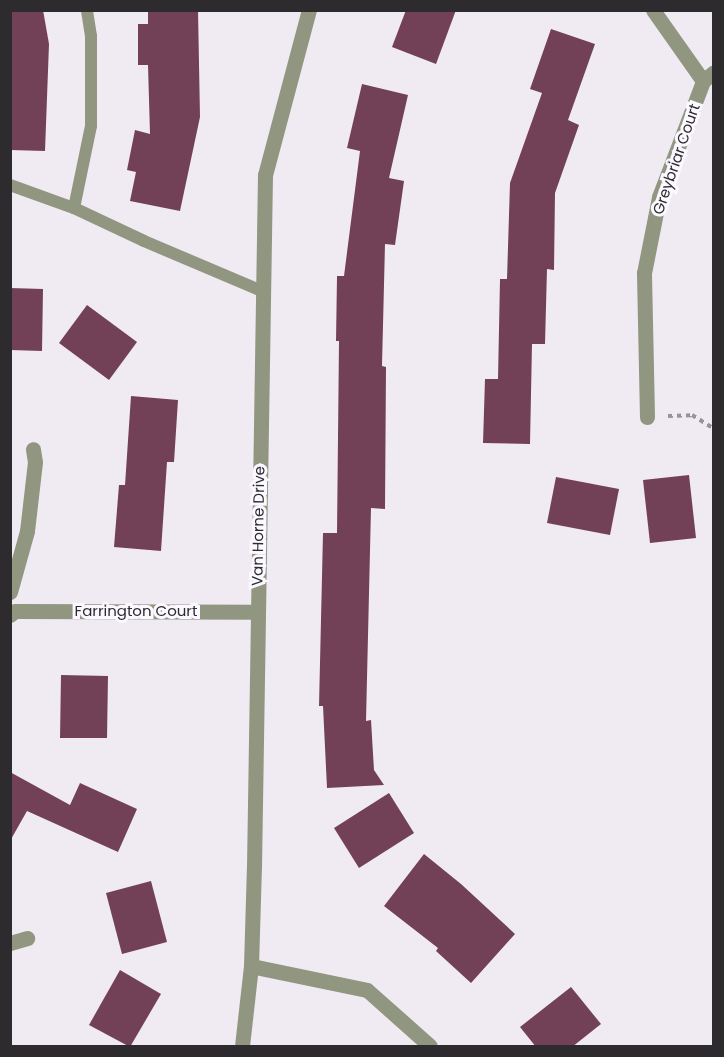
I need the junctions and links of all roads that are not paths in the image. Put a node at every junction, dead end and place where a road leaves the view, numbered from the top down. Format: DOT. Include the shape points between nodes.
graph roads {
  1 [pos="87,10"];
  2 [pos="309,10"];
  3 [pos="653,10"];
  4 [pos="708,77"];
  5 [pos="10,185"];
  6 [pos="74,208"];
  7 [pos="262,291"];
  8 [pos="646,417"];
  9 [pos="33,449"];
  10 [pos="10,592"];
  11 [pos="12,610"];
  12 [pos="256,612"];
  13 [pos="27,938"];
  14 [pos="10,942"];
  15 [pos="251,966"];
  16 [pos="242,1047"];
  17 [pos="430,1047"];
  1 -- 6 [label="lane" via="91,36 91,126"];
  2 -- 7 [label="street, Van Horne Drive" via="265,175"];
  3 -- 4 [label="street, Greybriar Court"];
  4 -- 8 [label="street, Greybriar Court" via="660,197 644,273"];
  5 -- 6 [label="lane"];
  6 -- 7 [label="lane"];
  7 -- 12 [label="street, Van Horne Drive"];
  9 -- 10 [label="street" via="27,531"];
  11 -- 12 [label="street, Farrington Court"];
  12 -- 15 [label="street, Van Horne Drive" via="258,704"];
  13 -- 14 [label="street"];
  15 -- 16 [label="street, Van Horne Drive"];
  15 -- 17 [label="street" via="367,990"];
}
